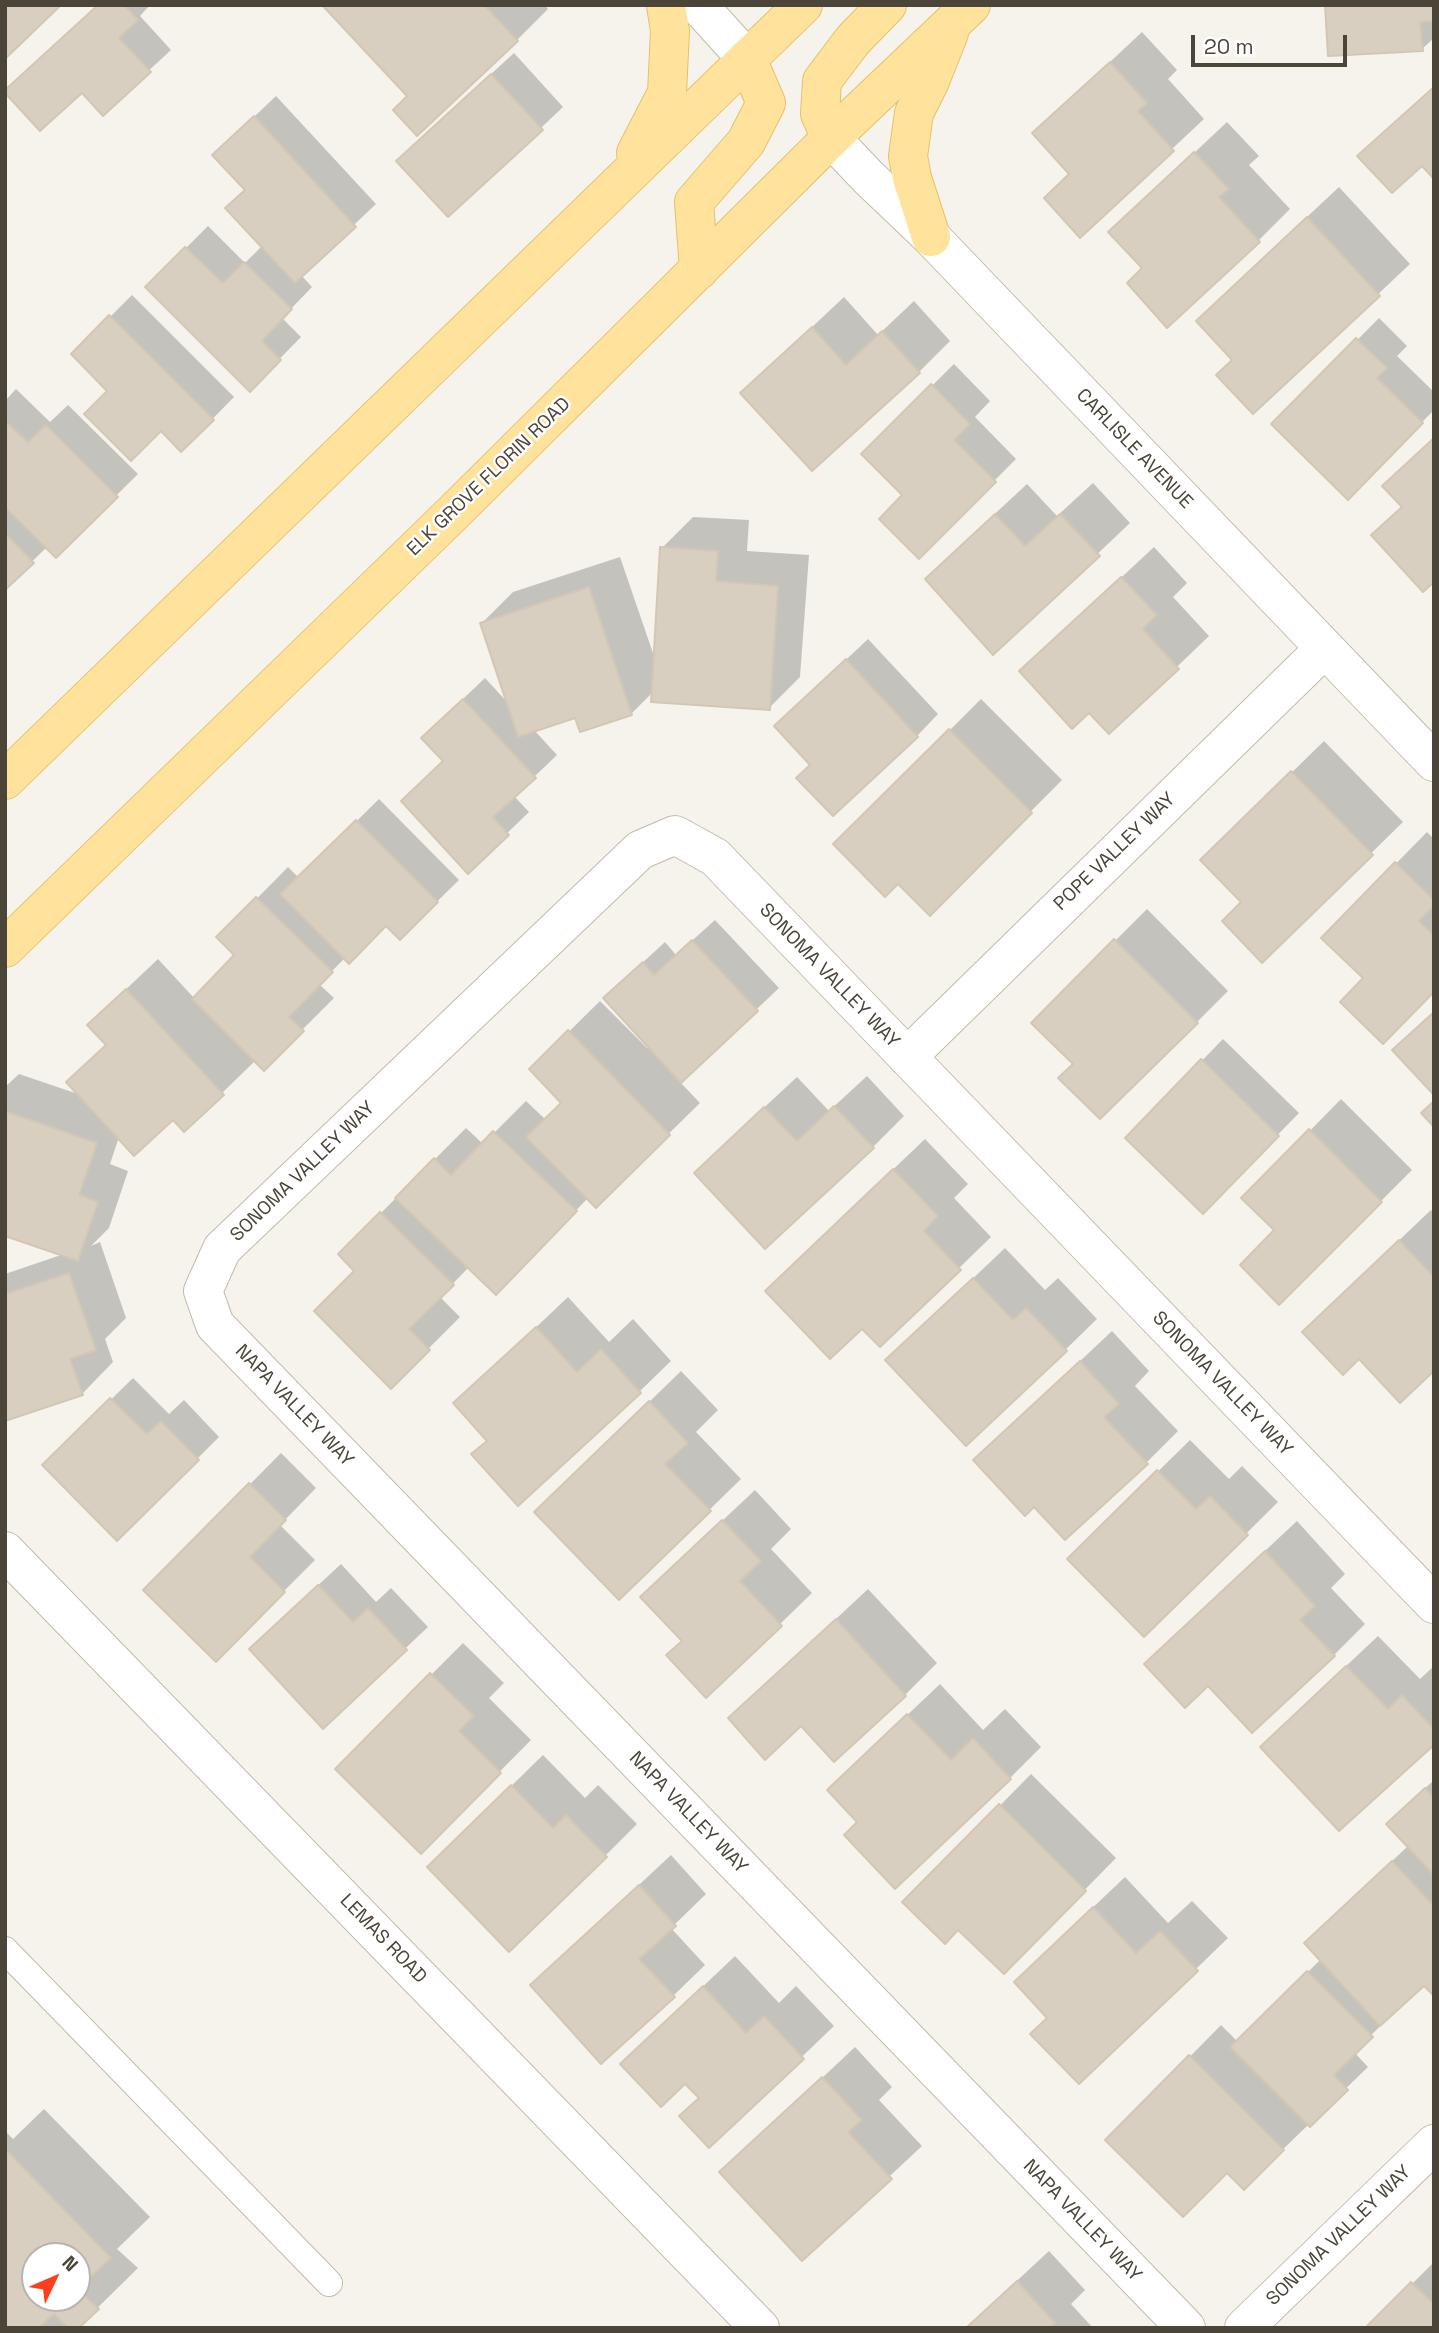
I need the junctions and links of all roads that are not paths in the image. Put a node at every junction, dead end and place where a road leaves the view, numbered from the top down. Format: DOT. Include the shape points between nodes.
graph roads {
  1 [pos="666,5"];
  2 [pos="698,5"];
  3 [pos="803,5"];
  4 [pos="887,5"];
  5 [pos="962,14"];
  6 [pos="747,59"];
  7 [pos="831,138"];
  8 [pos="620,182"];
  9 [pos="931,237"];
  10 [pos="699,271"];
  11 [pos="1324,649"];
  12 [pos="1434,762"];
  13 [pos="5,780"];
  14 [pos="5,948"];
  15 [pos="907,1057"];
  16 [pos="203,1291"];
  17 [pos="5,1551"];
  18 [pos="1434,1604"];
  19 [pos="5,1950"];
  20 [pos="1434,2144"];
  21 [pos="329,2283"];
  22 [pos="760,2328"];
  23 [pos="1186,2328"];
  24 [pos="1244,2328"];
  1 -- 8 [label="main road" via="670,31 667,93"];
  2 -- 6 [label="street"];
  3 -- 6 [label="main road"];
  4 -- 7 [label="main road" via="822,81 820,114"];
  5 -- 7 [label="main road, ELK GROVE FLORIN ROAD"];
  5 -- 9 [label="main road" via="914,113 908,156"];
  6 -- 8 [label="main road"];
  6 -- 10 [label="main road" via="766,103 746,142 694,202"];
  7 -- 9 [label="street, CARLISLE AVENUE"];
  7 -- 10 [label="main road, ELK GROVE FLORIN ROAD"];
  8 -- 13 [label="main road"];
  9 -- 11 [label="street, CARLISLE AVENUE"];
  10 -- 14 [label="main road, ELK GROVE FLORIN ROAD"];
  11 -- 12 [label="street, CARLISLE AVENUE"];
  11 -- 15 [label="street, POPE VALLEY WAY"];
  15 -- 16 [label="street, SONOMA VALLEY WAY" via="715,857 675,835 640,850 232,1239 222,1249"];
  15 -- 18 [label="street, SONOMA VALLEY WAY"];
  16 -- 23 [label="street, NAPA VALLEY WAY" via="215,1325"];
  17 -- 22 [label="street, LEMAS ROAD"];
  19 -- 21 [label="lane"];
  20 -- 24 [label="street, SONOMA VALLEY WAY"];
}
